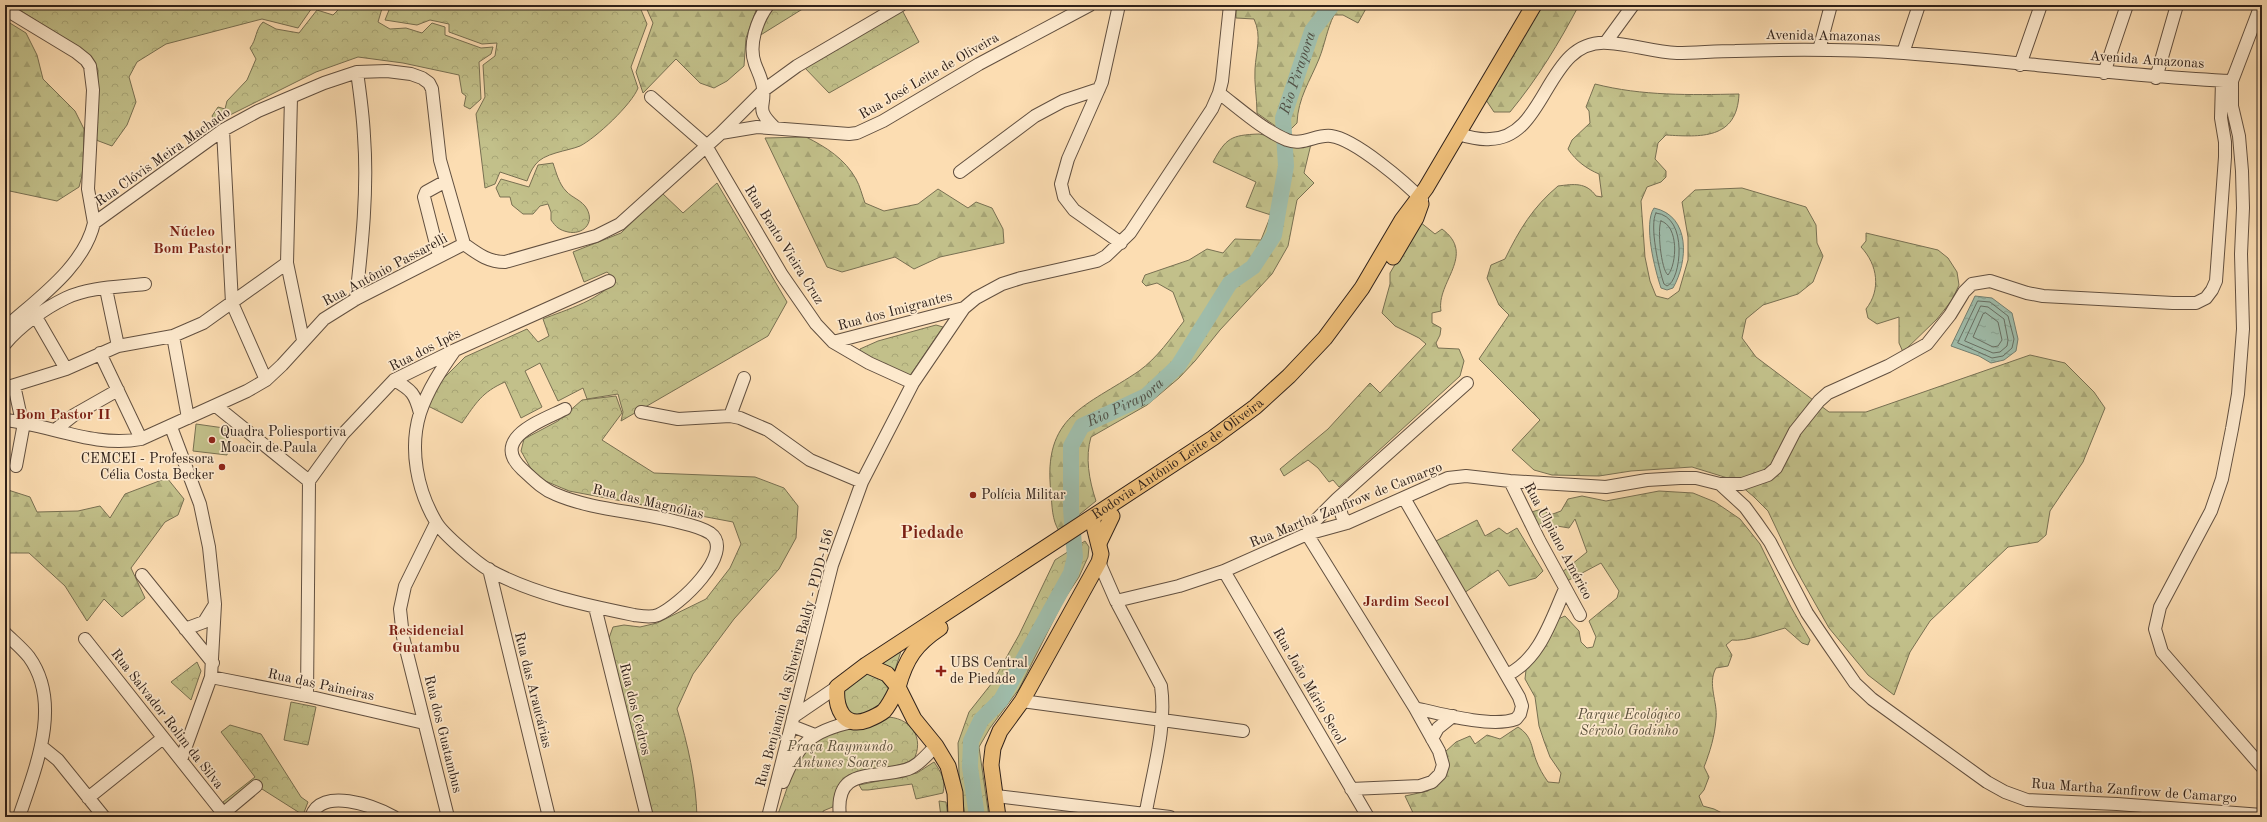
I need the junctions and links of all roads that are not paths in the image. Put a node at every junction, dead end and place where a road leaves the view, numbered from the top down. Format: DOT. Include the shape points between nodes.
graph roads {
  1 [pos="768,5"];
  2 [pos="901,5"];
  3 [pos="1090,5"];
  4 [pos="1119,5"];
  5 [pos="1230,5"];
  6 [pos="1534,5"];
  7 [pos="1633,5"];
  8 [pos="1831,5"];
  9 [pos="1919,5"];
  10 [pos="2041,5"];
  11 [pos="2127,5"];
  12 [pos="2177,5"];
  13 [pos="2261,5"];
  14 [pos="5,9"];
  15 [pos="1606,42"];
  16 [pos="1819,50"];
  17 [pos="1903,53"];
  18 [pos="2020,65"];
  19 [pos="357,72"];
  20 [pos="2104,73"];
  21 [pos="2156,78"];
  22 [pos="2227,81"];
  23 [pos="1099,89"];
  24 [pos="764,90"];
  25 [pos="1219,93"];
  26 [pos="291,97"];
  27 [pos="651,97"];
  28 [pos="774,127"];
  29 [pos="223,130"];
  30 [pos="720,134"];
  31 [pos="1458,134"];
  32 [pos="706,144"];
  33 [pos="960,172"];
  34 [pos="446,181"];
  35 [pos="1423,195"];
  36 [pos="94,223"];
  37 [pos="1121,243"];
  38 [pos="464,244"];
  39 [pos="439,256"];
  40 [pos="288,264"];
  41 [pos="609,282"];
  42 [pos="145,284"];
  43 [pos="106,289"];
  44 [pos="356,299"];
  45 [pos="232,303"];
  46 [pos="964,308"];
  47 [pos="36,318"];
  48 [pos="5,328"];
  49 [pos="173,336"];
  50 [pos="303,340"];
  51 [pos="833,342"];
  52 [pos="5,344"];
  53 [pos="118,346"];
  54 [pos="454,350"];
  55 [pos="100,353"];
  56 [pos="66,369"];
  57 [pos="744,378"];
  58 [pos="266,380"];
  59 [pos="394,380"];
  60 [pos="913,383"];
  61 [pos="1467,383"];
  62 [pos="9,387"];
  63 [pos="118,390"];
  64 [pos="216,406"];
  65 [pos="565,409"];
  66 [pos="641,412"];
  67 [pos="420,413"];
  68 [pos="730,416"];
  69 [pos="188,418"];
  70 [pos="5,420"];
  71 [pos="23,422"];
  72 [pos="171,427"];
  73 [pos="55,430"];
  74 [pos="142,439"];
  75 [pos="16,466"];
  76 [pos="309,481"];
  77 [pos="1510,481"];
  78 [pos="862,482"];
  79 [pos="1720,484"];
  80 [pos="1404,498"];
  81 [pos="1337,499"];
  82 [pos="1112,516"];
  83 [pos="436,523"];
  84 [pos="1347,523"];
  85 [pos="1090,525"];
  86 [pos="1307,534"];
  87 [pos="1060,543"];
  88 [pos="1099,544"];
  89 [pos="1099,562"];
  90 [pos="489,569"];
  91 [pos="1224,572"];
  92 [pos="142,575"];
  93 [pos="1565,589"];
  94 [pos="1116,601"];
  95 [pos="215,604"];
  96 [pos="595,607"];
  97 [pos="1580,615"];
  98 [pos="185,629"];
  99 [pos="5,633"];
  100 [pos="907,638"];
  101 [pos="85,639"];
  102 [pos="213,663"];
  103 [pos="866,665"];
  104 [pos="1507,675"];
  105 [pos="211,677"];
  106 [pos="900,680"];
  107 [pos="837,687"];
  108 [pos="307,696"];
  109 [pos="1022,701"];
  110 [pos="1415,708"];
  111 [pos="883,712"];
  112 [pos="1452,716"];
  113 [pos="914,719"];
  114 [pos="1162,720"];
  115 [pos="793,721"];
  116 [pos="852,722"];
  117 [pos="424,723"];
  118 [pos="1243,731"];
  119 [pos="815,735"];
  120 [pos="163,738"];
  121 [pos="1432,739"];
  122 [pos="936,746"];
  123 [pos="42,747"];
  124 [pos="799,750"];
  125 [pos="784,752"];
  126 [pos="181,760"];
  127 [pos="2262,767"];
  128 [pos="256,786"];
  129 [pos="1351,789"];
  130 [pos="996,796"];
  131 [pos="88,798"];
  132 [pos="312,813"];
  133 [pos="2262,815"];
  134 [pos="222,816"];
  135 [pos="1145,816"];
  136 [pos="19,817"];
  137 [pos="104,817"];
  138 [pos="394,817"];
  139 [pos="448,817"];
  140 [pos="549,817"];
  141 [pos="647,817"];
  142 [pos="769,817"];
  143 [pos="840,817"];
  144 [pos="956,817"];
  145 [pos="998,817"];
  146 [pos="1170,817"];
  147 [pos="1368,817"];
  1 -- 24 [label="street" via="760,18 753,47 753,57"];
  2 -- 24 [label="street" via="797,66"];
  3 -- 28 [label="street, Rua José Leite de Oliveira" via="1042,29 883,121 857,133 829,133"];
  4 -- 23 [label="street"];
  5 -- 25 [label="street, Rua Benjamin da Silveira Baldy - PDD-156"];
  6 -- 31 [label="main road, Rodovia Antônio Leite de Oliveira"];
  7 -- 15 [label="street"];
  8 -- 16 [label="street"];
  9 -- 17 [label="street"];
  10 -- 18 [label="street"];
  11 -- 20 [label="street"];
  12 -- 21 [label="street"];
  13 -- 22 [label="street"];
  14 -- 36 [label="street" via="76,52 90,66 92,90 88,189"];
  15 -- 16 [label="street, Avenida Amazonas" via="1676,52"];
  15 -- 31 [label="street, Avenida Amazonas" via="1589,45 1574,52 1562,64 1526,120 1506,136 1491,140"];
  16 -- 17 [label="street, Avenida Amazonas"];
  17 -- 18 [label="street, Avenida Amazonas"];
  18 -- 20 [label="street, Avenida Amazonas"];
  19 -- 26 [label="street, Rua Clóvis Meira Machado"];
  19 -- 34 [label="street, Rua Clóvis Meira Machado" via="387,71 411,74 429,83 432,89 440,160"];
  19 -- 44 [label="street" via="364,137 365,180 362,248"];
  20 -- 21 [label="street, Avenida Amazonas"];
  21 -- 22 [label="street, Avenida Amazonas"];
  22 -- 79 [label="street" via="2221,118 2225,142 2216,280 2206,298 2196,303 2173,303 2074,298 2027,293 1990,281 1972,284 1927,344 1888,366 1828,393 1819,401 1794,431 1776,468 1768,475 1742,484"];
  22 -- 127 [label="street" via="2239,136 2243,201 2242,329 2238,394 2219,485 2210,511 2160,607 2155,629 2162,652"];
  23 -- 33 [label="street" via="1063,101 1035,116"];
  23 -- 37 [label="street" via="1068,159 1061,184 1064,197 1074,210"];
  24 -- 28 [label="street" via="764,115"];
  24 -- 30 [label="street"];
  25 -- 35 [label="street" via="1272,132 1288,140 1300,142 1321,136 1343,139"];
  25 -- 37 [label="street, Rua Benjamin da Silveira Baldy - PDD-156" via="1212,109 1140,220"];
  26 -- 29 [label="street, Rua Clóvis Meira Machado"];
  26 -- 40 [label="street"];
  27 -- 32 [label="street, Rua Bento Vieira Cruz"];
  28 -- 30 [label="street, Rua José Leite de Oliveira" via="744,128"];
  29 -- 36 [label="street, Rua Clóvis Meira Machado"];
  29 -- 45 [label="street"];
  30 -- 32 [label="street, Rua Antônio Passarelli"];
  31 -- 35 [label="main road, Rodovia Antônio Leite de Oliveira"];
  32 -- 38 [label="street, Rua Antônio Passarelli" via="620,224 596,236 505,262 494,262"];
  32 -- 51 [label="street, Rua Bento Vieira Cruz" via="782,275 816,324"];
  34 -- 38 [label="street, Rua Clóvis Meira Machado"];
  34 -- 39 [label="street" via="426,192 424,197"];
  35 -- 82 [label="main road, Rodovia Antônio Leite de Oliveira" via="1416,218 1374,288 1334,343 1298,381 1260,416"];
  35 -- 85 [label="main road, Rodovia Antônio Leite de Oliveira" via="1402,220 1362,288 1325,338 1289,376 1255,407"];
  36 -- 48 [label="street, Rua Clóvis Meira Machado" via="91,236 81,253 62,276"];
  37 -- 46 [label="street, Rua Benjamin da Silveira Baldy - PDD-156" via="1097,261 1002,284 976,298"];
  38 -- 39 [label="street, Rua Antônio Passarelli"];
  39 -- 44 [label="street, Rua Antônio Passarelli"];
  40 -- 45 [label="street"];
  40 -- 50 [label="street"];
  41 -- 54 [label="street, Rua dos Ipês"];
  42 -- 43 [label="street"];
  43 -- 47 [label="street" via="67,298"];
  43 -- 53 [label="street"];
  44 -- 50 [label="street, Rua Antônio Passarelli" via="324,319"];
  45 -- 49 [label="street" via="203,323"];
  45 -- 58 [label="street"];
  46 -- 51 [label="street, Rua dos Imigrantes"];
  46 -- 60 [label="street, Rua Benjamin da Silveira Baldy - PDD-156"];
  47 -- 52 [label="street"];
  47 -- 56 [label="street"];
  49 -- 53 [label="street"];
  49 -- 69 [label="street"];
  50 -- 58 [label="street, Rua Antônio Passarelli"];
  51 -- 60 [label="street, Rua Bento Vieira Cruz" via="869,363"];
  53 -- 55 [label="street"];
  54 -- 59 [label="street, Rua dos Ipês"];
  54 -- 67 [label="street, Rua das Magnólias" via="433,382"];
  55 -- 56 [label="street"];
  55 -- 63 [label="street"];
  56 -- 62 [label="street"];
  57 -- 68 [label="street"];
  58 -- 64 [label="street, Rua Antônio Passarelli"];
  59 -- 67 [label="street" via="408,388 416,397"];
  59 -- 76 [label="street, Rua dos Ipês" via="343,434"];
  60 -- 78 [label="street, Rua Benjamin da Silveira Baldy - PDD-156"];
  61 -- 81 [label="street"];
  62 -- 71 [label="street"];
  63 -- 73 [label="street" via="74,415"];
  63 -- 74 [label="street"];
  64 -- 69 [label="street, Rua Antônio Passarelli"];
  64 -- 76 [label="street"];
  65 -- 96 [label="street, Rua das Magnólias" via="524,429 514,439 512,451 516,464 538,485 554,494 575,500 703,528 712,535 718,545 716,556 705,575 680,600 658,615 644,617"];
  66 -- 68 [label="street" via="678,419"];
  67 -- 83 [label="street, Rua das Magnólias" via="414,450 419,480"];
  68 -- 78 [label="street" via="768,430 810,460"];
  69 -- 72 [label="street, Rua Antônio Passarelli"];
  70 -- 71 [label="street, Rua Antônio Passarelli"];
  71 -- 73 [label="street, Rua Antônio Passarelli"];
  71 -- 75 [label="street"];
  72 -- 74 [label="street, Rua Antônio Passarelli"];
  72 -- 95 [label="street" via="200,504 209,547"];
  73 -- 74 [label="street, Rua Antônio Passarelli" via="104,442"];
  76 -- 108 [label="street"];
  77 -- 79 [label="street, Rua Martha Zanfirow de Camargo" via="1606,487 1647,480 1696,478"];
  77 -- 80 [label="street, Rua Martha Zanfirow de Camargo" via="1466,476 1448,478"];
  77 -- 93 [label="street, Rua Ulpiano Américo"];
  78 -- 115 [label="street, Rua Benjamin da Silveira Baldy - PDD-156" via="832,565"];
  79 -- 133 [label="street, Rua Martha Zanfirow de Camargo" via="1745,507 1766,535 1807,613 1856,683 1872,699 1987,782 2027,800"];
  80 -- 84 [label="street, Rua Martha Zanfirow de Camargo"];
  80 -- 104 [label="street"];
  81 -- 84 [label="street"];
  81 -- 86 [label="street" via="1316,520"];
  82 -- 85 [label="main road, Rodovia Antônio Leite de Oliveira"];
  82 -- 88 [label="main road"];
  83 -- 90 [label="street, Rua das Magnólias"];
  83 -- 117 [label="street, Rua dos Guatambus" via="405,586 400,609 403,637"];
  84 -- 86 [label="street, Rua Martha Zanfirow de Camargo"];
  85 -- 87 [label="main road, Rodovia Antônio Leite de Oliveira"];
  85 -- 88 [label="main road"];
  86 -- 91 [label="street, Rua Martha Zanfirow de Camargo"];
  86 -- 110 [label="street"];
  87 -- 100 [label="main road, Rodovia Antônio Leite de Oliveira"];
  87 -- 106 [label="main road, Rodovia Antônio Leite de Oliveira" via="925,638 915,648"];
  88 -- 89 [label="main road"];
  89 -- 94 [label="street"];
  89 -- 109 [label="main road"];
  90 -- 96 [label="street, Rua das Magnólias" via="538,591"];
  90 -- 140 [label="street, Rua das Araucárias"];
  91 -- 94 [label="street, Rua Martha Zanfirow de Camargo"];
  91 -- 129 [label="street, Rua João Mário Secol"];
  92 -- 98 [label="street"];
  93 -- 97 [label="street, Rua Ulpiano Américo"];
  93 -- 104 [label="street" via="1544,635 1530,658"];
  94 -- 114 [label="street" via="1161,686 1164,700"];
  95 -- 98 [label="street" via="204,622"];
  95 -- 102 [label="street"];
  96 -- 141 [label="street, Rua dos Cedros"];
  98 -- 102 [label="street"];
  99 -- 123 [label="street" via="29,657 37,674 44,696"];
  100 -- 103 [label="main road, Rodovia Antônio Leite de Oliveira"];
  100 -- 106 [label="main road"];
  101 -- 120 [label="street, Rua Salvador Rolim da Silva"];
  102 -- 105 [label="street"];
  103 -- 106 [label="main road"];
  103 -- 107 [label="main road, Rodovia Antônio Leite de Oliveira"];
  104 -- 112 [label="street" via="1522,706 1516,719 1496,722"];
  105 -- 108 [label="street, Rua das Paineiras"];
  105 -- 126 [label="street"];
  106 -- 111 [label="main road, Rodovia Antônio Leite de Oliveira"];
  106 -- 113 [label="main road"];
  107 -- 115 [label="street, Rodovia Antônio Leite de Oliveira"];
  107 -- 116 [label="main road" via="837,708 842,717"];
  108 -- 117 [label="street, Rua das Paineiras"];
  109 -- 114 [label="street"];
  109 -- 130 [label="main road" via="1000,731 993,748 991,764"];
  110 -- 112 [label="street"];
  110 -- 121 [label="street"];
  111 -- 113 [label="main road" via="898,713"];
  111 -- 116 [label="main road" via="862,722"];
  112 -- 121 [label="street" via="1438,728"];
  113 -- 122 [label="main road"];
  114 -- 118 [label="street"];
  114 -- 135 [label="street"];
  115 -- 119 [label="street"];
  115 -- 125 [label="street, Rua Benjamin da Silveira Baldy - PDD-156"];
  116 -- 119 [label="street" via="830,727"];
  117 -- 139 [label="street, Rua dos Guatambus"];
  119 -- 124 [label="street"];
  120 -- 126 [label="street, Rua Salvador Rolim da Silva"];
  120 -- 131 [label="street"];
  121 -- 129 [label="street" via="1443,764 1440,774 1432,782 1420,786"];
  122 -- 143 [label="street" via="906,770 848,782 841,792 838,803"];
  122 -- 144 [label="main road" via="948,766 955,793"];
  123 -- 131 [label="street" via="58,760"];
  123 -- 136 [label="street"];
  124 -- 125 [label="street"];
  124 -- 142 [label="street"];
  125 -- 142 [label="street, Rua Benjamin da Silveira Baldy - PDD-156"];
  126 -- 134 [label="street, Rua Salvador Rolim da Silva"];
  128 -- 134 [label="street"];
  129 -- 147 [label="street, Rua João Mário Secol"];
  130 -- 135 [label="street"];
  130 -- 145 [label="main road"];
  131 -- 137 [label="street"];
  132 -- 138 [label="street" via="320,803 330,800 352,802"];
  135 -- 146 [label="street"];
}
